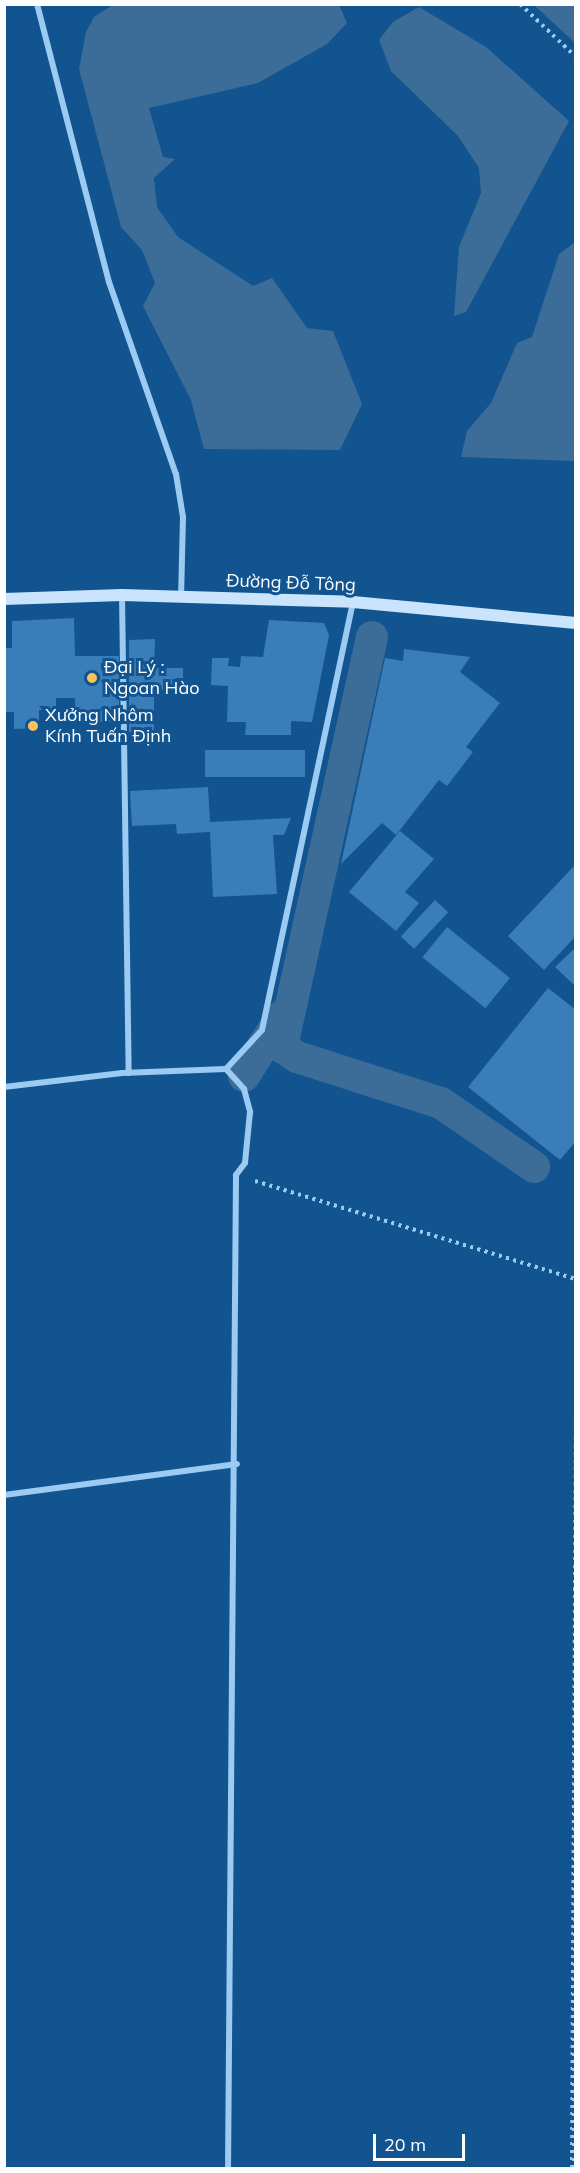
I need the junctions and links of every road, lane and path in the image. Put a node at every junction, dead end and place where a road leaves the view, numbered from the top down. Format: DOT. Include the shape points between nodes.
graph roads {
  1 [pos="37,4"];
  2 [pos="520,4"];
  3 [pos="576,57"];
  4 [pos="122,596"];
  5 [pos="181,597"];
  6 [pos="4,599"];
  7 [pos="353,602"];
  8 [pos="576,623"];
  9 [pos="226,1070"];
  10 [pos="129,1073"];
  11 [pos="4,1087"];
  12 [pos="236,1175"];
  13 [pos="576,1279"];
  14 [pos="576,1406"];
  15 [pos="237,1464"];
  16 [pos="4,1495"];
  17 [pos="228,2169"];
  18 [pos="572,2169"];
  1 -- 5 [label="street" via="109,282 176,474 183,517"];
  2 -- 3 [label="path"];
  4 -- 5 [label="main road, Đường Đỗ Tông"];
  4 -- 6 [label="main road, Đường Đỗ Tông"];
  4 -- 10 [label="street"];
  5 -- 7 [label="main road, Đường Đỗ Tông"];
  7 -- 8 [label="main road, Đường Đỗ Tông"];
  7 -- 9 [label="street" via="262,1030"];
  9 -- 10 [label="street"];
  9 -- 12 [label="street" via="244,1089 250,1112 245,1163"];
  10 -- 11 [label="street"];
  12 -- 13 [label="path"];
  12 -- 15 [label="street"];
  14 -- 18 [label="path"];
  15 -- 16 [label="street"];
  15 -- 17 [label="street"];
}
